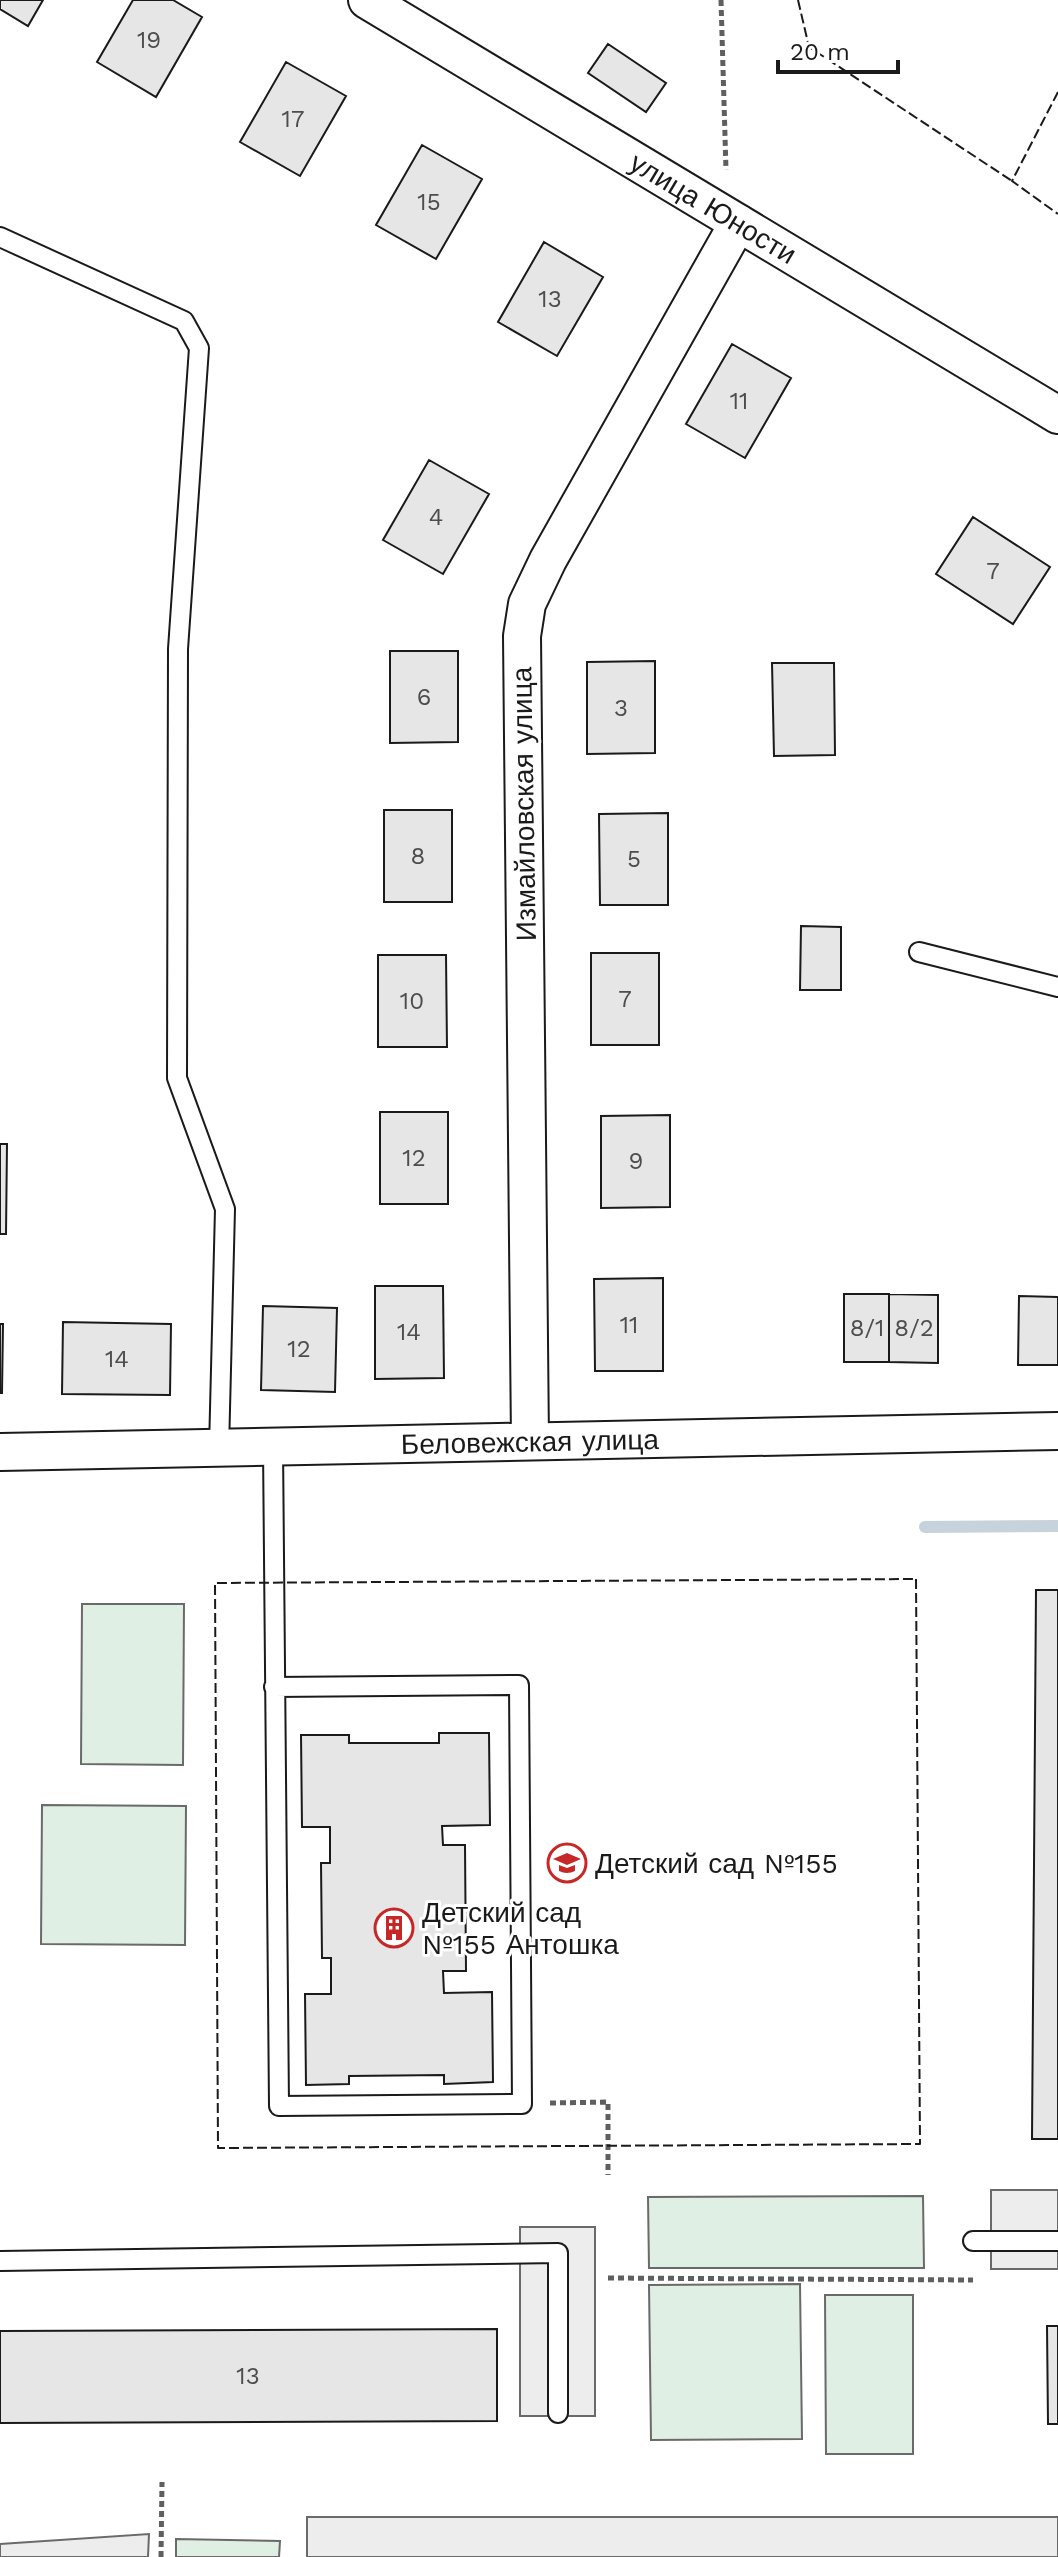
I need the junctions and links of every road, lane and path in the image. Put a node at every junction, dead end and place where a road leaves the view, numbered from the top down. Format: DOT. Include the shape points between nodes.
graph roads {
  1 [pos="367,0"];
  2 [pos="721,0"];
  3 [pos="726,170"];
  4 [pos="738,223"];
  5 [pos="0,237"];
  6 [pos="1058,415"];
  7 [pos="919,952"];
  8 [pos="1058,987"];
  9 [pos="1058,1431"];
  10 [pos="530,1441"];
  11 [pos="273,1447"];
  12 [pos="219,1449"];
  13 [pos="0,1452"];
  14 [pos="274,1687"];
  15 [pos="522,2104"];
  16 [pos="608,2175"];
  17 [pos="973,2241"];
  18 [pos="1058,2241"];
  19 [pos="0,2261"];
  20 [pos="608,2278"];
  21 [pos="973,2280"];
  22 [pos="558,2413"];
  23 [pos="162,2482"];
  24 [pos="161,2557"];
  1 -- 4 [label="street, улица Юности"];
  2 -- 3 [label="path"];
  4 -- 6 [label="street, улица Юности"];
  4 -- 10 [label="street, Измайловская улица" via="527,604 522,636"];
  5 -- 12 [label="lane" via="184,321 199,348 178,649 177,1078 225,1209"];
  7 -- 8 [label="lane"];
  9 -- 10 [label="street, Беловежская улица"];
  10 -- 11 [label="street, Беловежская улица"];
  11 -- 12 [label="street, Беловежская улица"];
  11 -- 14 [label="lane"];
  12 -- 13 [label="street, Беловежская улица"];
  14 -- 15 [label="lane" via="279,2106"];
  14 -- 15 [label="lane" via="519,1685"];
  15 -- 16 [label="path" via="608,2102"];
  17 -- 18 [label="lane"];
  19 -- 22 [label="lane" via="558,2253"];
  20 -- 21 [label="path"];
  23 -- 24 [label="path"];
}
